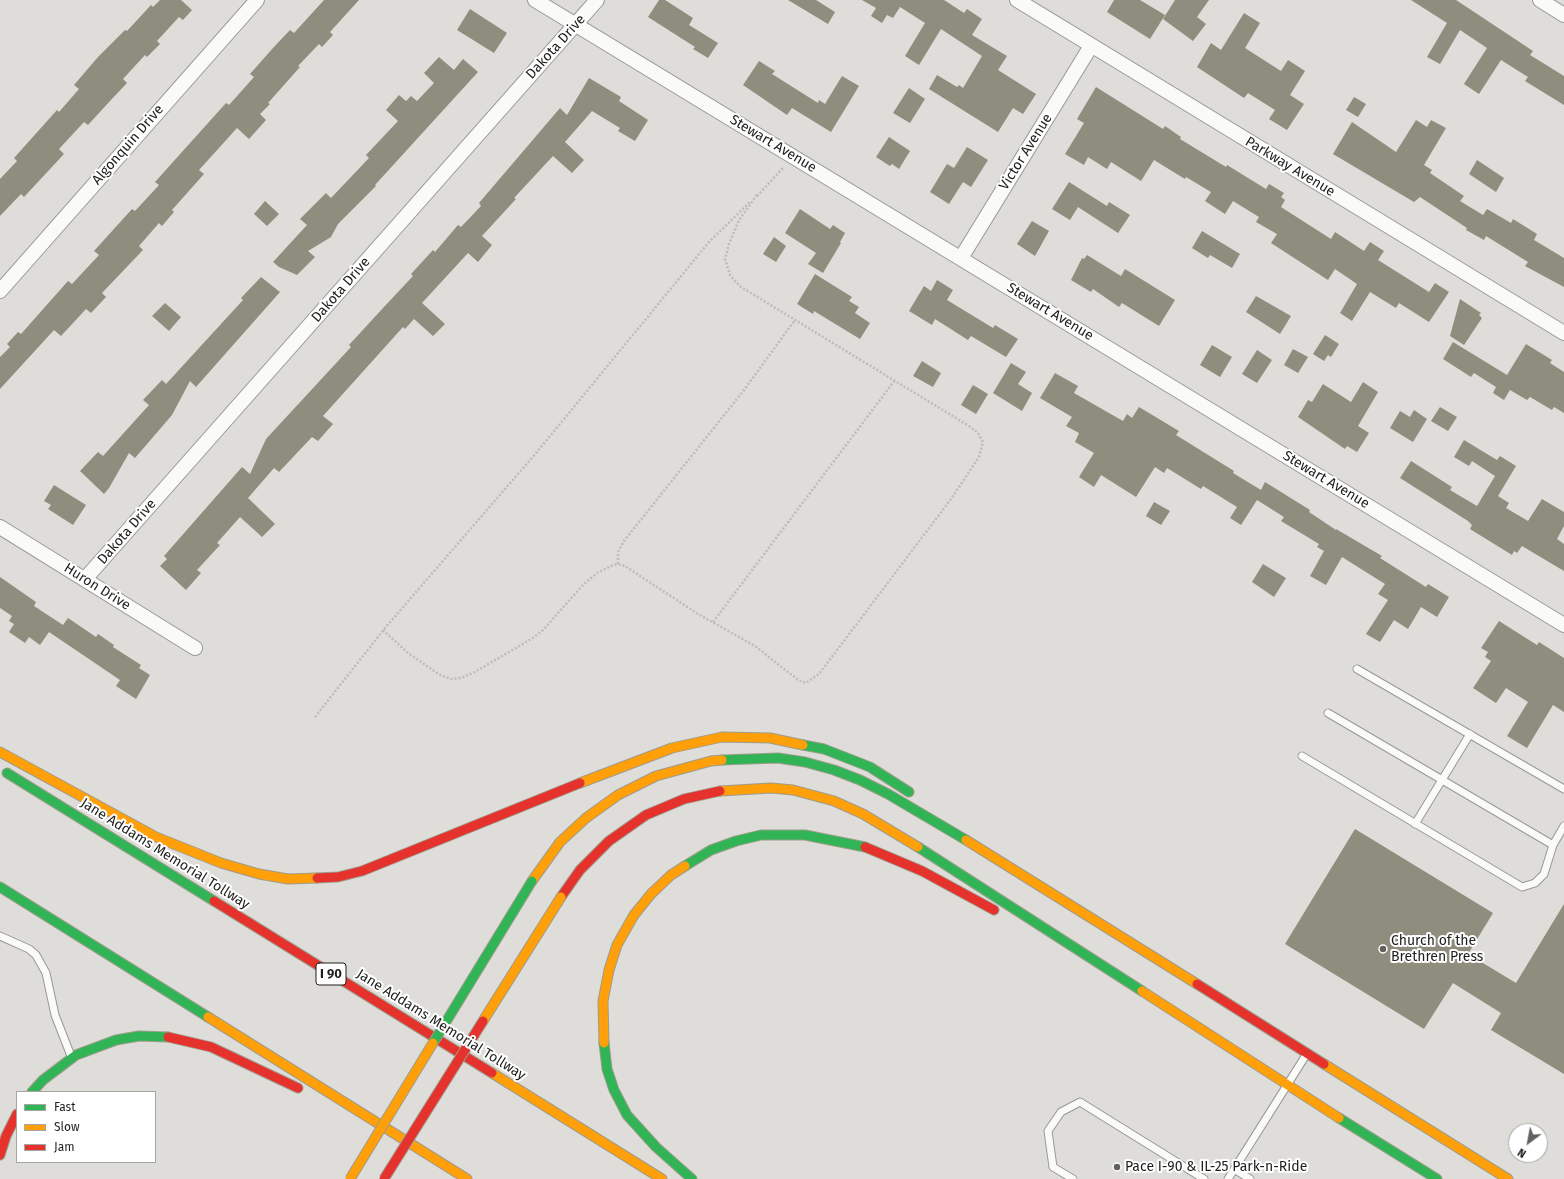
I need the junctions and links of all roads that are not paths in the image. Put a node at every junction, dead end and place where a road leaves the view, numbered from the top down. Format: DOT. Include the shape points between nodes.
graph roads {
  1 [pos="257,0"];
  2 [pos="535,0"];
  3 [pos="597,0"];
  4 [pos="1017,0"];
  5 [pos="1540,0"];
  6 [pos="1564,15"];
  7 [pos="575,24"];
  8 [pos="1091,46"];
  9 [pos="961,258"];
  10 [pos="0,290"];
  11 [pos="1564,333"];
  12 [pos="0,526"];
  13 [pos="85,579"];
  14 [pos="1564,625"];
  15 [pos="195,648"];
  16 [pos="1357,669"];
  17 [pos="1328,713"];
  18 [pos="1470,734"];
  19 [pos="0,752"];
  20 [pos="1302,756"];
  21 [pos="0,768"];
  22 [pos="1442,780"];
  23 [pos="1564,789"];
  24 [pos="919,799"];
  25 [pos="932,809"];
  26 [pos="1415,824"];
  27 [pos="1564,826"];
  28 [pos="1553,845"];
  29 [pos="989,854"];
  30 [pos="0,887"];
  31 [pos="1006,917"];
  32 [pos="1027,928"];
  33 [pos="0,936"];
  34 [pos="1172,1009"];
  35 [pos="1307,1052"];
  36 [pos="72,1058"];
  37 [pos="1286,1085"];
  38 [pos="33,1091"];
  39 [pos="310,1095"];
  40 [pos="16,1116"];
  41 [pos="351,1118"];
  42 [pos="0,1155"];
  43 [pos="1234,1169"];
  44 [pos="350,1179"];
  45 [pos="384,1179"];
  46 [pos="462,1179"];
  47 [pos="467,1179"];
  48 [pos="662,1179"];
  49 [pos="692,1179"];
  50 [pos="1073,1179"];
  51 [pos="1204,1179"];
  52 [pos="1228,1179"];
  53 [pos="1250,1179"];
  54 [pos="1437,1179"];
  55 [pos="1508,1179"];
  1 -- 10 [label="street, Algonquin Drive"];
  2 -- 7 [label="street, Stewart Avenue"];
  3 -- 7 [label="street, Dakota Drive"];
  4 -- 8 [label="street, Parkway Avenue"];
  5 -- 6 [label="street"];
  7 -- 9 [label="street, Stewart Avenue"];
  7 -- 13 [label="street, Dakota Drive"];
  8 -- 9 [label="street, Victor Avenue"];
  8 -- 11 [label="street, Parkway Avenue"];
  9 -- 14 [label="street, Stewart Avenue"];
  12 -- 13 [label="street, Huron Drive"];
  13 -- 15 [label="street, Huron Drive"];
  16 -- 18 [label="lane"];
  17 -- 22 [label="lane"];
  18 -- 22 [label="lane"];
  18 -- 23 [label="lane"];
  19 -- 24 [label="highway" via="156,837 221,863 288,879 338,877 362,872 638,760 672,748 722,737 770,738 824,749 870,767"];
  20 -- 26 [label="lane"];
  21 -- 48 [label="highway, Jane Addams Memorial Tollway / I 90"];
  22 -- 26 [label="lane"];
  22 -- 28 [label="lane"];
  25 -- 29 [label="highway"];
  26 -- 28 [label="lane" via="1524,888 1539,881 1544,874"];
  27 -- 28 [label="lane"];
  29 -- 35 [label="highway"];
  29 -- 44 [label="highway, bridge" via="888,794 860,780 805,762 778,758 711,761 683,767 650,779 618,795 573,830 549,855"];
  30 -- 47 [label="highway"];
  31 -- 49 [label="highway" via="900,861 859,846 805,834 761,835 736,841 711,850 671,875 651,894 617,944 609,970 604,1002 604,1050 614,1090 627,1114 656,1147"];
  32 -- 34 [label="highway"];
  33 -- 36 [label="lane" via="29,949 39,961 46,973 55,1015"];
  34 -- 37 [label="highway"];
  34 -- 45 [label="highway, bridge" via="1008,903 863,814 834,801 793,790 727,789 684,799 660,808 628,826 580,870"];
  35 -- 37 [label="lane"];
  35 -- 55 [label="highway"];
  36 -- 38 [label="highway"];
  36 -- 39 [label="highway" via="116,1040 139,1036 164,1036 211,1047"];
  37 -- 43 [label="lane"];
  37 -- 54 [label="highway"];
  40 -- 42 [label="highway"];
  41 -- 46 [label="highway"];
  43 -- 52 [label="lane"];
  43 -- 53 [label="lane"];
  50 -- 51 [label="lane" via="1053,1167 1048,1131 1061,1112 1080,1102"];
}
